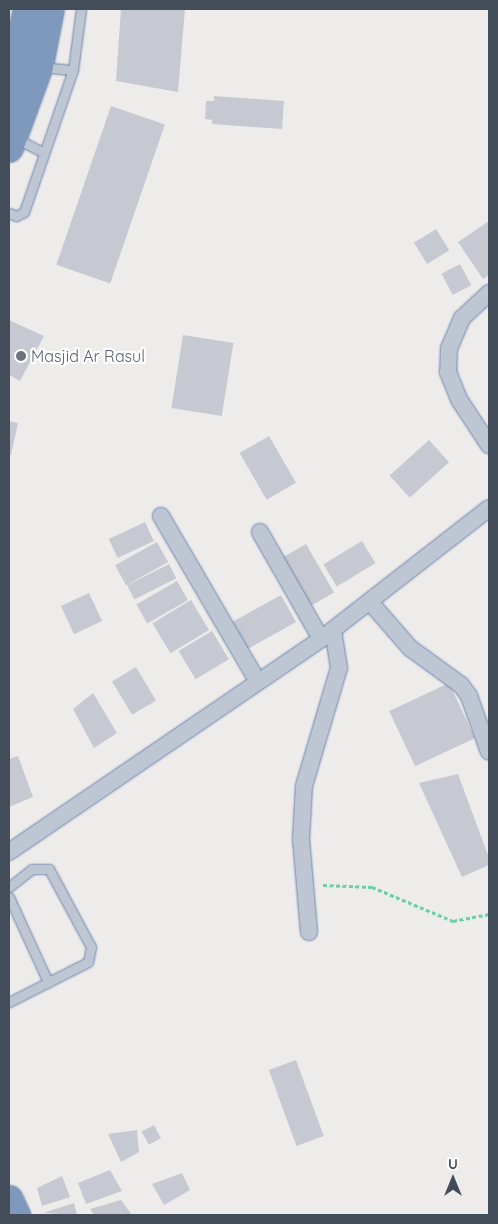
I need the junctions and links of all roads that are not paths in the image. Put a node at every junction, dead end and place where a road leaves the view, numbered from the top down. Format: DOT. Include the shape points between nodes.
graph roads {
  1 [pos="28,9"];
  2 [pos="50,9"];
  3 [pos="81,9"];
  4 [pos="39,66"];
  5 [pos="72,70"];
  6 [pos="9,94"];
  7 [pos="11,143"];
  8 [pos="41,151"];
  9 [pos="9,213"];
  10 [pos="489,293"];
  11 [pos="489,445"];
  12 [pos="489,508"];
  13 [pos="161,516"];
  14 [pos="260,532"];
  15 [pos="370,602"];
  16 [pos="327,634"];
  17 [pos="258,682"];
  18 [pos="489,752"];
  19 [pos="9,852"];
  20 [pos="9,887"];
  21 [pos="9,897"];
  22 [pos="309,932"];
  23 [pos="48,982"];
  24 [pos="9,1002"];
  25 [pos="9,1200"];
  26 [pos="16,1215"];
  1 -- 6 [label="highway"];
  2 -- 4 [label="highway"];
  3 -- 5 [label="lane"];
  4 -- 5 [label="lane"];
  4 -- 7 [label="highway"];
  5 -- 8 [label="lane"];
  7 -- 8 [label="lane"];
  8 -- 9 [label="lane" via="24,212 16,216"];
  10 -- 11 [label="street" via="462,318 449,348 448,372 460,401"];
  12 -- 15 [label="street"];
  13 -- 17 [label="street"];
  14 -- 16 [label="street"];
  15 -- 16 [label="street"];
  15 -- 18 [label="street" via="410,648 461,685 470,696"];
  16 -- 17 [label="street"];
  16 -- 22 [label="street" via="339,668 304,786"];
  17 -- 19 [label="street"];
  20 -- 23 [label="lane" via="32,869 49,869 91,947 88,962"];
  21 -- 23 [label="lane"];
  23 -- 24 [label="lane"];
  25 -- 26 [label="highway"];
}
